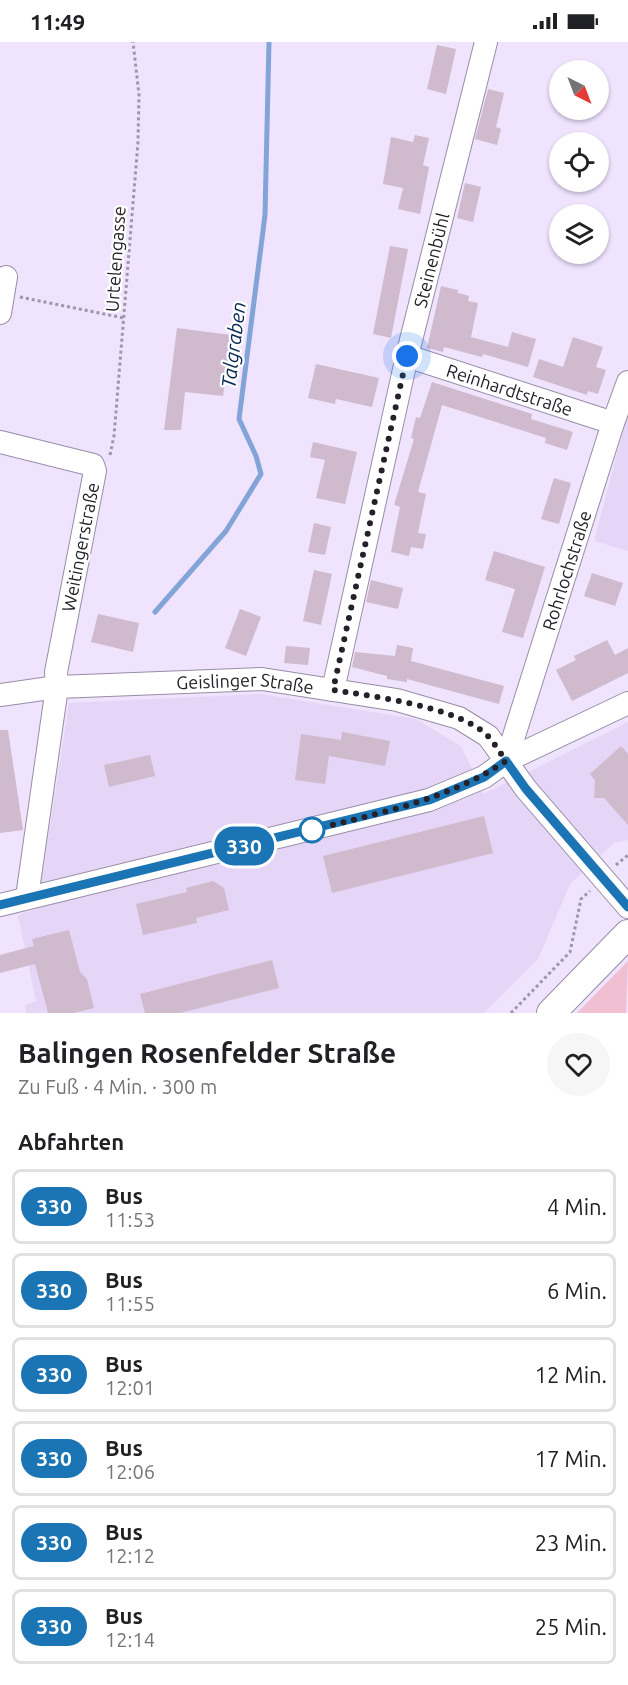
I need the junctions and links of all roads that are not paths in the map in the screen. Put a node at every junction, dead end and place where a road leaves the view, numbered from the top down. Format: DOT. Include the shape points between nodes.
graph roads {
  1 [pos="486,42"];
  2 [pos="407,356"];
  3 [pos="628,382"];
  4 [pos="612,423"];
  5 [pos="0,442"];
  6 [pos="57,687"];
  7 [pos="333,690"];
  8 [pos="0,695"];
  9 [pos="628,703"];
  10 [pos="506,761"];
  11 [pos="27,897"];
  12 [pos="0,905"];
  13 [pos="628,907"];
  14 [pos="628,934"];
  15 [pos="551,1013"];
  1 -- 2 [label="street, Steinenbühl"];
  2 -- 4 [label="street, Reinhardtstraße"];
  2 -- 7 [label="street, Steinenbühl"];
  3 -- 4 [label="street, Rohrlochstraße"];
  4 -- 10 [label="street, Rohrlochstraße"];
  5 -- 6 [label="street, Weitingerstraße" via="93,465 95,471 56,672"];
  6 -- 7 [label="street, Geislinger Straße" via="262,678"];
  6 -- 8 [label="street, Geislinger Straße"];
  6 -- 11 [label="street, Weitingerstraße"];
  7 -- 10 [label="street, Geislinger Straße" via="397,700 459,718 488,736"];
  9 -- 10 [label="street"];
  10 -- 11 [label="street" via="484,777 429,800"];
  10 -- 13 [label="street, Geislinger Straße"];
  11 -- 12 [label="street"];
  14 -- 15 [label="main road"];
}
